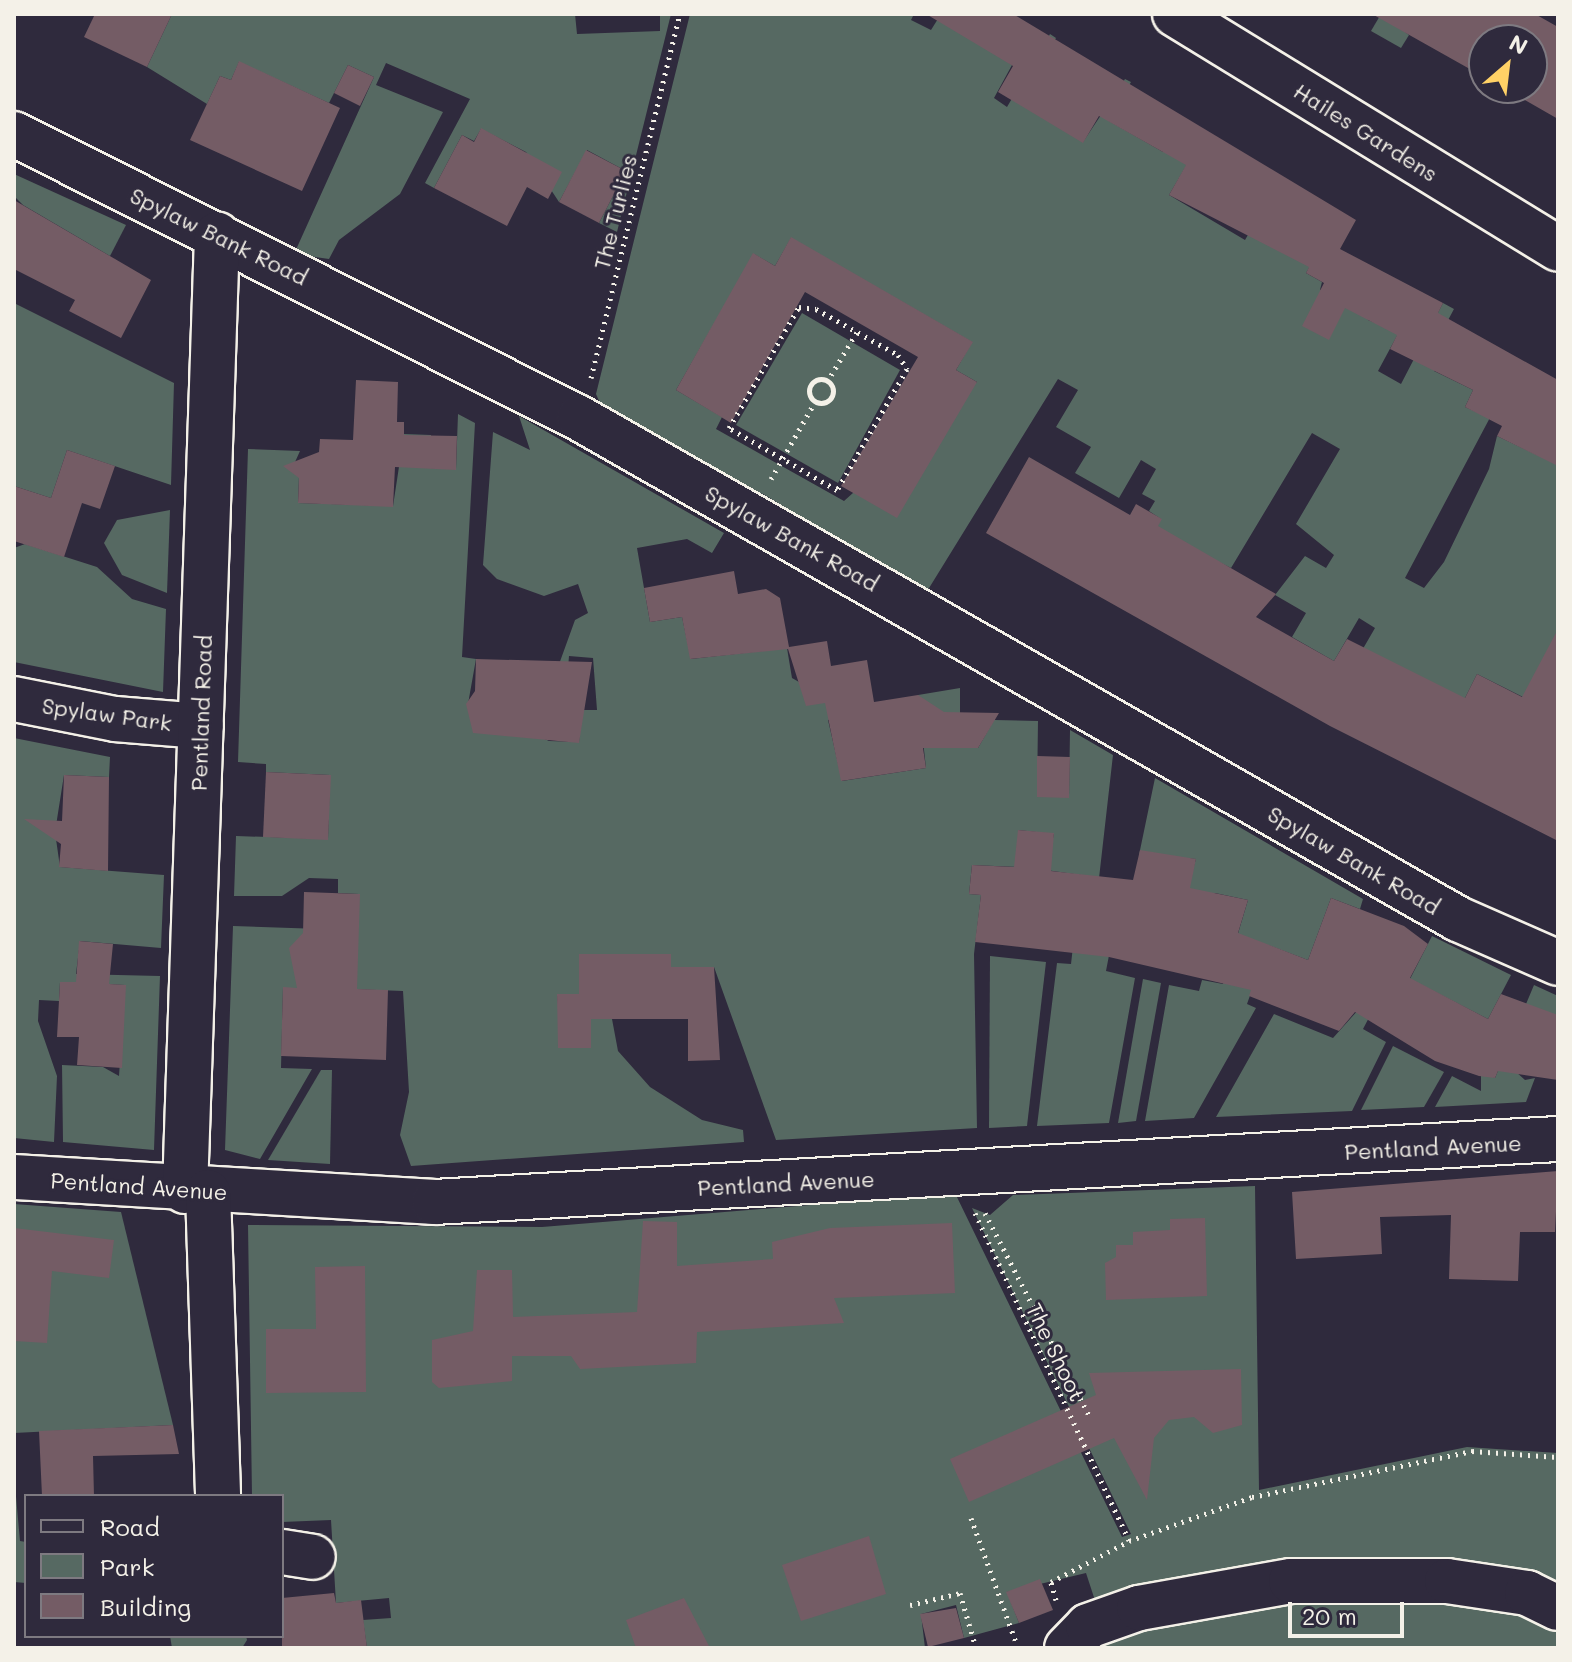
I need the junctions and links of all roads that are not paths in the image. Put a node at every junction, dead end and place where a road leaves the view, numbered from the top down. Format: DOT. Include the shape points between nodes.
graph roads {
  1 [pos="1175,14"];
  2 [pos="14,134"];
  3 [pos="217,235"];
  4 [pos="1558,249"];
  5 [pos="14,699"];
  6 [pos="201,726"];
  7 [pos="1558,963"];
  8 [pos="1558,1139"];
  9 [pos="14,1177"];
  10 [pos="196,1192"];
  11 [pos="218,1494"];
  12 [pos="1558,1608"];
  13 [pos="1067,1648"];
  1 -- 4 [label="street, Hailes Gardens"];
  2 -- 3 [label="street, Spylaw Bank Road"];
  3 -- 6 [label="street, Pentland Road"];
  3 -- 7 [label="street, Spylaw Bank Road" via="579,418 1458,919"];
  5 -- 6 [label="street, Spylaw Park" via="115,719"];
  6 -- 10 [label="street, Pentland Road"];
  8 -- 10 [label="street, Pentland Avenue" via="971,1190 434,1202"];
  9 -- 10 [label="street, Pentland Avenue"];
  10 -- 11 [label="street, Pentland Road"];
  12 -- 13 [label="street" via="1527,1593 1447,1581 1291,1581 1139,1608 1088,1626"];
}
